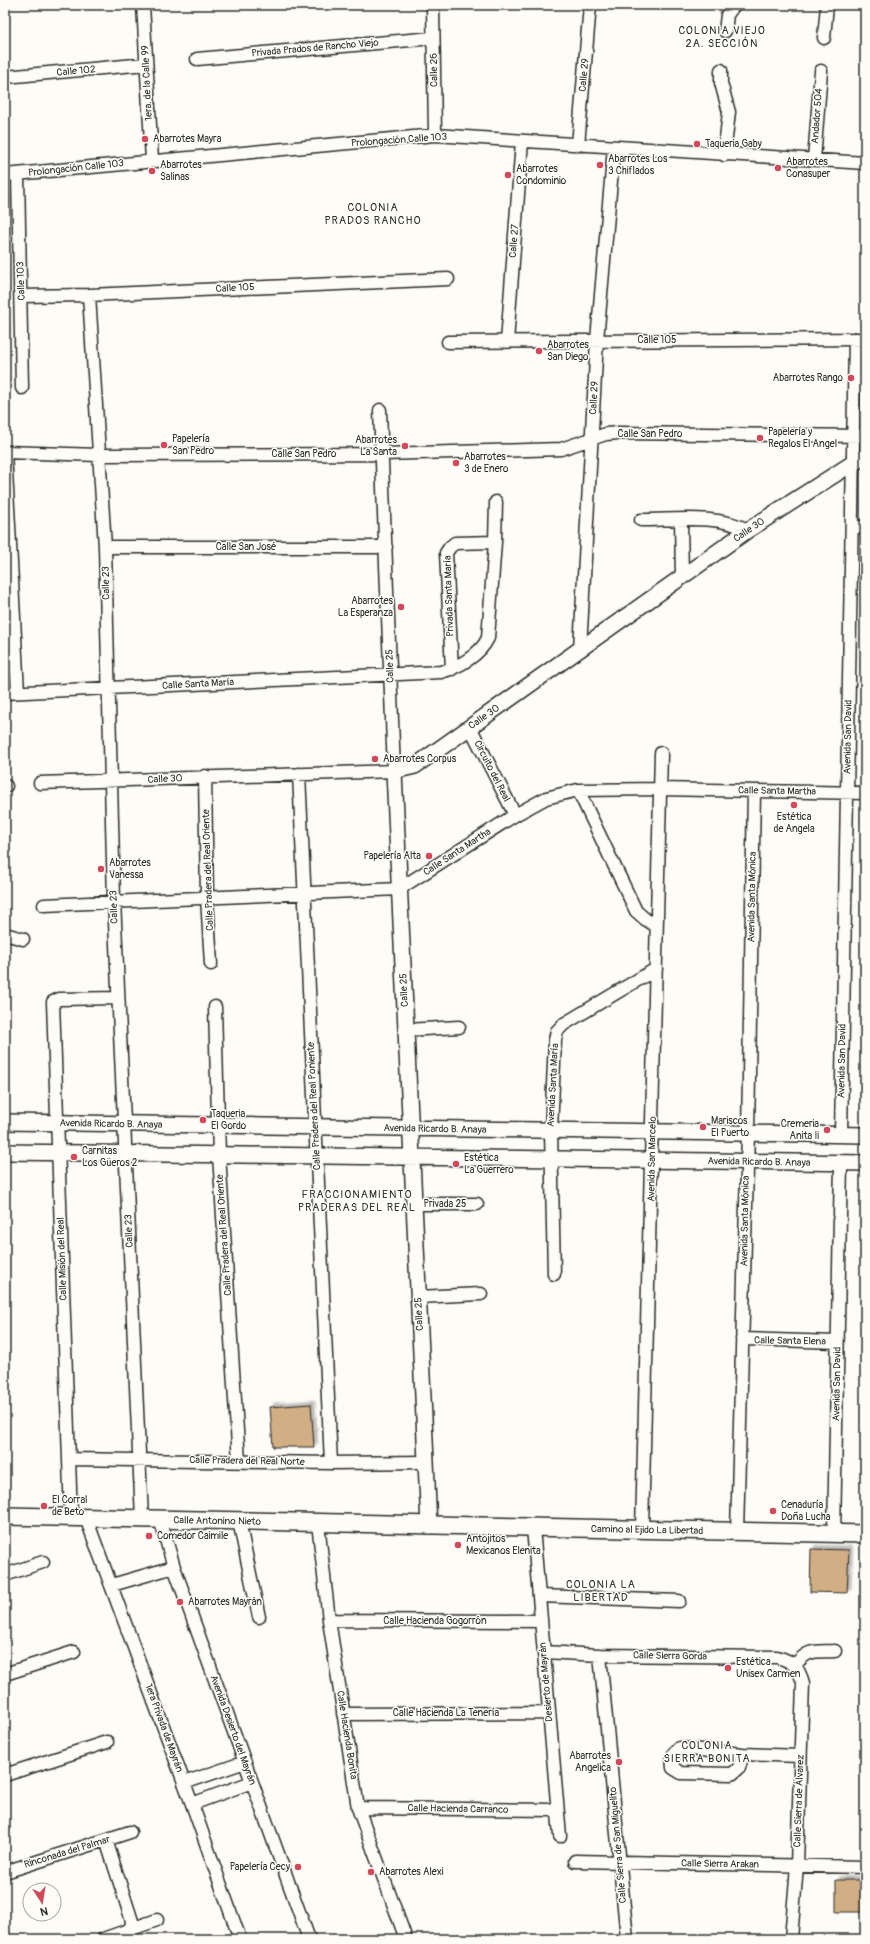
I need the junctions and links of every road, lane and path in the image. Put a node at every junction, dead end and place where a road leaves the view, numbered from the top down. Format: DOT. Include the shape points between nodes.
graph roads {
  1 [pos="143,5"];
  2 [pos="434,5"];
  3 [pos="590,5"];
  4 [pos="734,5"];
  5 [pos="827,5"];
  6 [pos="726,31"];
  7 [pos="433,38"];
  8 [pos="824,38"];
  9 [pos="196,59"];
  10 [pos="146,64"];
  11 [pos="721,70"];
  12 [pos="821,71"];
  13 [pos="5,77"];
  14 [pos="435,135"];
  15 [pos="522,141"];
  16 [pos="578,145"];
  17 [pos="614,147"];
  18 [pos="724,155"];
  19 [pos="152,160"];
  20 [pos="814,160"];
  21 [pos="865,163"];
  22 [pos="18,174"];
  23 [pos="5,175"];
  24 [pos="448,279"];
  25 [pos="89,295"];
  26 [pos="22,296"];
  27 [pos="860,339"];
  28 [pos="597,340"];
  29 [pos="448,342"];
  30 [pos="507,342"];
  31 [pos="22,388"];
  32 [pos="380,410"];
  33 [pos="859,436"];
  34 [pos="592,440"];
  35 [pos="5,452"];
  36 [pos="383,454"];
  37 [pos="99,455"];
  38 [pos="859,460"];
  39 [pos="496,502"];
  40 [pos="641,520"];
  41 [pos="681,520"];
  42 [pos="852,527"];
  43 [pos="865,527"];
  44 [pos="748,530"];
  45 [pos="496,542"];
  46 [pos="105,547"];
  47 [pos="386,547"];
  48 [pos="682,577"];
  49 [pos="580,649"];
  50 [pos="452,669"];
  51 [pos="390,673"];
  52 [pos="109,689"];
  53 [pos="18,692"];
  54 [pos="5,693"];
  55 [pos="470,727"];
  56 [pos="661,753"];
  57 [pos="394,771"];
  58 [pos="299,774"];
  59 [pos="206,776"];
  60 [pos="111,782"];
  61 [pos="40,783"];
  62 [pos="660,789"];
  63 [pos="578,790"];
  64 [pos="754,791"];
  65 [pos="847,793"];
  66 [pos="865,793"];
  67 [pos="515,815"];
  68 [pos="399,889"];
  69 [pos="304,894"];
  70 [pos="207,898"];
  71 [pos="114,900"];
  72 [pos="44,905"];
  73 [pos="656,926"];
  74 [pos="5,934"];
  75 [pos="23,939"];
  76 [pos="212,964"];
  77 [pos="656,969"];
  78 [pos="118,998"];
  79 [pos="215,1008"];
  80 [pos="458,1027"];
  81 [pos="406,1030"];
  82 [pos="5,1122"];
  83 [pos="56,1123"];
  84 [pos="125,1124"];
  85 [pos="218,1126"];
  86 [pos="316,1127"];
  87 [pos="410,1128"];
  88 [pos="551,1130"];
  89 [pos="652,1132"];
  90 [pos="748,1133"];
  91 [pos="841,1135"];
  92 [pos="865,1135"];
  93 [pos="5,1152"];
  94 [pos="58,1152"];
  95 [pos="126,1153"];
  96 [pos="219,1155"];
  97 [pos="317,1156"];
  98 [pos="412,1157"];
  99 [pos="551,1159"];
  100 [pos="652,1160"];
  101 [pos="746,1161"];
  102 [pos="841,1163"];
  103 [pos="865,1163"];
  104 [pos="414,1204"];
  105 [pos="477,1204"];
  106 [pos="554,1274"];
  107 [pos="481,1294"];
  108 [pos="418,1297"];
  109 [pos="742,1340"];
  110 [pos="837,1342"];
  111 [pos="69,1459"];
  112 [pos="140,1460"];
  113 [pos="239,1461"];
  114 [pos="426,1462"];
  115 [pos="331,1463"];
  116 [pos="5,1516"];
  117 [pos="78,1517"];
  118 [pos="142,1519"];
  119 [pos="160,1519"];
  120 [pos="239,1521"];
  121 [pos="318,1523"];
  122 [pos="429,1526"];
  123 [pos="533,1528"];
  124 [pos="642,1530"];
  125 [pos="737,1532"];
  126 [pos="834,1534"];
  127 [pos="865,1534"];
  128 [pos="43,1562"];
  129 [pos="174,1567"];
  130 [pos="5,1575"];
  131 [pos="112,1585"];
  132 [pos="539,1596"];
  133 [pos="680,1601"];
  134 [pos="259,1618"];
  135 [pos="329,1620"];
  136 [pos="541,1621"];
  137 [pos="835,1651"];
  138 [pos="74,1652"];
  139 [pos="544,1652"];
  140 [pos="600,1655"];
  141 [pos="795,1665"];
  142 [pos="5,1674"];
  143 [pos="549,1713"];
  144 [pos="343,1714"];
  145 [pos="107,1742"];
  146 [pos="743,1754"];
  147 [pos="800,1756"];
  148 [pos="244,1762"];
  149 [pos="5,1775"];
  150 [pos="252,1782"];
  151 [pos="184,1783"];
  152 [pos="192,1804"];
  153 [pos="358,1808"];
  154 [pos="558,1810"];
  155 [pos="130,1832"];
  156 [pos="560,1836"];
  157 [pos="106,1840"];
  158 [pos="575,1861"];
  159 [pos="619,1861"];
  160 [pos="797,1865"];
  161 [pos="865,1867"];
  162 [pos="5,1872"];
  163 [pos="157,1920"];
  164 [pos="131,1928"];
  165 [pos="102,1939"];
  166 [pos="240,1939"];
  167 [pos="309,1939"];
  168 [pos="406,1939"];
  169 [pos="627,1939"];
  170 [pos="791,1939"];
  1 -- 10 [label="street, 1era. de la Calle 99"];
  2 -- 7 [label="street, Calle 26"];
  3 -- 16 [label="street, Calle 29"];
  4 -- 6 [label="street" via="727,15"];
  5 -- 8 [label="street"];
  7 -- 9 [label="street, Privada Prados de Rancho Viejo"];
  7 -- 14 [label="street, Calle 26"];
  10 -- 13 [label="street, Calle 102"];
  10 -- 19 [label="street, 1era. de la Calle 99"];
  11 -- 18 [label="street" via="721,83 728,112"];
  12 -- 20 [label="street, Andador 504"];
  14 -- 15 [label="street, Prolongación Calle 103"];
  14 -- 19 [label="street, Prolongación Calle 103"];
  15 -- 16 [label="street, Prolongación Calle 103"];
  15 -- 30 [label="street, Calle 27"];
  16 -- 17 [label="street, Prolongación Calle 103"];
  17 -- 18 [label="street, Prolongación Calle 103"];
  17 -- 28 [label="street, Calle 29"];
  18 -- 20 [label="street, Prolongación Calle 103"];
  19 -- 22 [label="street, Prolongación Calle 103"];
  20 -- 21 [label="street, Prolongación Calle 103"];
  22 -- 23 [label="street, Prolongación Calle 103"];
  22 -- 26 [label="street, Calle 103"];
  24 -- 25 [label="street, Calle 105"];
  25 -- 26 [label="street, Calle 105"];
  25 -- 37 [label="street, Calle 23"];
  26 -- 31 [label="street, Calle 103"];
  27 -- 28 [label="street, Calle 105"];
  27 -- 33 [label="street, Avenida San David"];
  28 -- 30 [label="street, Calle 105"];
  28 -- 34 [label="street, Calle 29"];
  29 -- 30 [label="street, Calle 105"];
  32 -- 36 [label="street"];
  33 -- 34 [label="street, Calle San Pedro" via="619,433"];
  33 -- 38 [label="street, Avenida San David"];
  34 -- 36 [label="street, Calle San Pedro" via="561,449"];
  34 -- 49 [label="street, Calle 29"];
  35 -- 37 [label="street, Calle San Pedro"];
  35 -- 53 [label="street"];
  36 -- 37 [label="street, Calle San Pedro"];
  36 -- 47 [label="street, Calle 25"];
  37 -- 46 [label="street, Calle 23"];
  38 -- 42 [label="street, Avenida San David"];
  38 -- 44 [label="street, Calle 30"];
  39 -- 45 [label="street"];
  40 -- 41 [label="street"];
  41 -- 44 [label="street" via="723,521"];
  41 -- 48 [label="street"];
  42 -- 43 [label="street"];
  42 -- 65 [label="street, Avenida San David"];
  44 -- 48 [label="street, Calle 30"];
  45 -- 50 [label="street" via="488,638 477,653"];
  45 -- 50 [label="street, Privada Santa María" via="455,543 446,553"];
  46 -- 47 [label="street, Calle San José"];
  46 -- 52 [label="street, Calle 23"];
  47 -- 51 [label="street, Calle 25"];
  48 -- 49 [label="street, Calle 30"];
  49 -- 55 [label="street, Calle 30"];
  50 -- 51 [label="street" via="441,672"];
  51 -- 52 [label="street, Calle Santa María"];
  51 -- 57 [label="street, Calle 25"];
  52 -- 53 [label="street, Calle Santa María"];
  52 -- 60 [label="street, Calle 23"];
  53 -- 54 [label="street, Calle Santa María"];
  55 -- 57 [label="street, Calle 30" via="415,766"];
  55 -- 67 [label="street, Circuito del Real"];
  56 -- 62 [label="street, Avenida San Marcelo"];
  57 -- 58 [label="street, Calle 30"];
  57 -- 68 [label="street, Calle 25"];
  58 -- 59 [label="street, Calle 30"];
  58 -- 69 [label="street, Calle Pradera del Real Poniente"];
  59 -- 60 [label="street, Calle 30"];
  59 -- 70 [label="street, Calle Pradera del Real Oriente"];
  60 -- 61 [label="street, Calle 30"];
  60 -- 71 [label="street, Calle 23"];
  62 -- 63 [label="street, Calle Santa Martha"];
  62 -- 64 [label="street, Calle Santa Martha"];
  62 -- 73 [label="street, Avenida San Marcelo"];
  63 -- 67 [label="street, Calle Santa Martha" via="546,798"];
  63 -- 73 [label="street" via="636,910"];
  64 -- 65 [label="street, Calle Santa Martha"];
  64 -- 90 [label="street, Avenida Santa Mónica"];
  65 -- 66 [label="street, Calle Santa Martha"];
  65 -- 91 [label="street, Avenida San David"];
  67 -- 68 [label="street, Calle Santa Martha"];
  68 -- 69 [label="street, Calle Santa Martha"];
  68 -- 81 [label="street, Calle 25"];
  69 -- 70 [label="street, Calle Santa Martha"];
  69 -- 86 [label="street, Calle Pradera del Real Poniente"];
  70 -- 71 [label="street, Calle Santa Martha"];
  70 -- 76 [label="street, Calle Pradera del Real Oriente"];
  71 -- 72 [label="street, Calle Santa Martha"];
  71 -- 78 [label="street, Calle 23"];
  73 -- 77 [label="street, Avenida San Marcelo"];
  74 -- 75 [label="street"];
  77 -- 88 [label="street, Avenida Santa María" via="564,1024 558,1031 555,1040"];
  77 -- 89 [label="street, Avenida San Marcelo"];
  78 -- 83 [label="street, Calle Misión del Real" via="59,999 53,1002"];
  78 -- 84 [label="street, Calle 23"];
  79 -- 85 [label="street, Calle Pradera del Real Oriente"];
  80 -- 81 [label="street"];
  81 -- 87 [label="street, Calle 25"];
  82 -- 83 [label="street, Avenida Ricardo B. Anaya"];
  83 -- 84 [label="street, Avenida Ricardo B. Anaya"];
  83 -- 94 [label="street, Calle Misión del Real"];
  84 -- 85 [label="street, Avenida Ricardo B. Anaya"];
  84 -- 95 [label="street, Calle 23"];
  85 -- 86 [label="street, Avenida Ricardo B. Anaya"];
  85 -- 96 [label="street, Calle Pradera del Real Oriente"];
  86 -- 87 [label="street, Avenida Ricardo B. Anaya"];
  86 -- 97 [label="street, Calle Pradera del Real Poniente"];
  87 -- 88 [label="street, Avenida Ricardo B. Anaya"];
  87 -- 98 [label="street, Calle 25"];
  88 -- 89 [label="street, Avenida Ricardo B. Anaya"];
  88 -- 99 [label="street, Avenida Santa María"];
  89 -- 90 [label="street, Avenida Ricardo B. Anaya"];
  89 -- 100 [label="street, Avenida San Marcelo"];
  90 -- 91 [label="street, Avenida Ricardo B. Anaya"];
  90 -- 101 [label="street, Avenida Santa Mónica"];
  91 -- 92 [label="street, Avenida Ricardo B. Anaya"];
  93 -- 94 [label="street, Avenida Ricardo B. Anaya"];
  94 -- 95 [label="street, Avenida Ricardo B. Anaya"];
  94 -- 111 [label="street, Calle Misión del Real"];
  95 -- 96 [label="street, Avenida Ricardo B. Anaya"];
  95 -- 112 [label="street, Calle 23"];
  96 -- 97 [label="street, Avenida Ricardo B. Anaya"];
  96 -- 113 [label="street, Calle Pradera del Real Oriente"];
  97 -- 98 [label="street, Avenida Ricardo B. Anaya"];
  97 -- 115 [label="street, Calle Pradera del Real Poniente"];
  98 -- 99 [label="street, Avenida Ricardo B. Anaya"];
  98 -- 104 [label="street, Calle 25"];
  99 -- 100 [label="street, Avenida Ricardo B. Anaya"];
  99 -- 106 [label="street, Avenida Santa María"];
  100 -- 101 [label="street, Avenida Ricardo B. Anaya"];
  100 -- 124 [label="street, Avenida San Marcelo"];
  101 -- 102 [label="street, Avenida Ricardo B. Anaya"];
  101 -- 109 [label="street, Avenida Santa Mónica"];
  102 -- 103 [label="street, Avenida Ricardo B. Anaya"];
  102 -- 110 [label="street, Avenida San David"];
  104 -- 105 [label="street, Privada 25"];
  104 -- 108 [label="street, Calle 25"];
  107 -- 108 [label="street"];
  108 -- 114 [label="street, Calle 25"];
  109 -- 110 [label="street, Calle Santa Elena"];
  109 -- 125 [label="street, Avenida Santa Mónica"];
  110 -- 126 [label="street, Avenida San David"];
  111 -- 112 [label="street, Calle Pradera del Real Norte"];
  111 -- 117 [label="street, Calle Misión del Real"];
  112 -- 113 [label="street, Calle Pradera del Real Norte"];
  112 -- 118 [label="street, Calle 23"];
  113 -- 115 [label="street, Calle Pradera del Real Norte"];
  114 -- 115 [label="street, Calle Pradera del Real Norte"];
  114 -- 122 [label="street, Calle 25"];
  116 -- 117 [label="main road, Calle Antonino Nieto"];
  117 -- 118 [label="main road, Calle Antonino Nieto"];
  117 -- 131 [label="street, 1era Privada de Mayrán"];
  118 -- 119 [label="main road, Calle Antonino Nieto"];
  119 -- 120 [label="main road, Calle Antonino Nieto"];
  119 -- 129 [label="street, Avenida Desierto del Mayrán"];
  120 -- 121 [label="main road, Calle Antonino Nieto"];
  120 -- 134 [label="street"];
  121 -- 122 [label="main road, Calle Antonino Nieto"];
  121 -- 135 [label="street, Calle Hacienda Bonita"];
  122 -- 123 [label="main road, Camino al Ejido La Libertad"];
  123 -- 124 [label="main road, Camino al Ejido La Libertad"];
  123 -- 132 [label="street, Desierto de Mayrán"];
  124 -- 125 [label="main road, Camino al Ejido La Libertad"];
  125 -- 126 [label="main road, Camino al Ejido La Libertad"];
  126 -- 127 [label="main road, Camino al Ejido La Libertad"];
  128 -- 130 [label="street"];
  129 -- 131 [label="street"];
  129 -- 148 [label="street, Avenida Desierto del Mayrán"];
  131 -- 151 [label="street, 1era Privada de Mayrán"];
  132 -- 133 [label="street"];
  132 -- 136 [label="street, Desierto de Mayrán"];
  135 -- 136 [label="street, Calle Hacienda Gogorrón"];
  135 -- 144 [label="street, Calle Hacienda Bonita"];
  136 -- 139 [label="street, Desierto de Mayrán"];
  137 -- 141 [label="street" via="808,1653"];
  138 -- 142 [label="street"];
  139 -- 140 [label="street, Calle Sierra Gorda"];
  139 -- 143 [label="street, Desierto de Mayrán"];
  140 -- 141 [label="street, Calle Sierra Gorda" via="777,1657"];
  140 -- 159 [label="street, Calle Sierra de San Miguelito"];
  141 -- 147 [label="street, Calle Sierra de Álvarez" via="803,1683"];
  143 -- 144 [label="street, Calle Hacienda La Tenería"];
  143 -- 154 [label="street, Desierto de Mayrán"];
  144 -- 153 [label="street, Calle Hacienda Bonita"];
  145 -- 149 [label="street"];
  146 -- 146 [label="street" via="739,1768 732,1774 681,1773 673,1768 672,1757 680,1748"];
  146 -- 147 [label="street"];
  147 -- 160 [label="street, Calle Sierra de Álvarez"];
  148 -- 150 [label="street, Avenida Desierto del Mayrán"];
  148 -- 151 [label="street"];
  150 -- 152 [label="street"];
  150 -- 167 [label="street, Avenida Desierto del Mayrán"];
  151 -- 152 [label="street, 1era Privada de Mayrán"];
  152 -- 166 [label="street, 1era Privada de Mayrán"];
  153 -- 154 [label="street, Calle Hacienda Carranco"];
  153 -- 168 [label="street, Calle Hacienda Bonita"];
  154 -- 156 [label="street, Desierto de Mayrán"];
  155 -- 157 [label="street, Rinconada del Palmar"];
  157 -- 162 [label="street, Rinconada del Palmar"];
  157 -- 164 [label="street" via="132,1921"];
  158 -- 159 [label="street, Calle Sierra Arakan"];
  159 -- 160 [label="street, Calle Sierra Arakan"];
  159 -- 169 [label="street, Calle Sierra de San Miguelito"];
  160 -- 161 [label="street, Calle Sierra Arakan"];
  160 -- 170 [label="street, Calle Sierra de Álvarez"];
  163 -- 164 [label="street"];
  164 -- 165 [label="street"];
}
